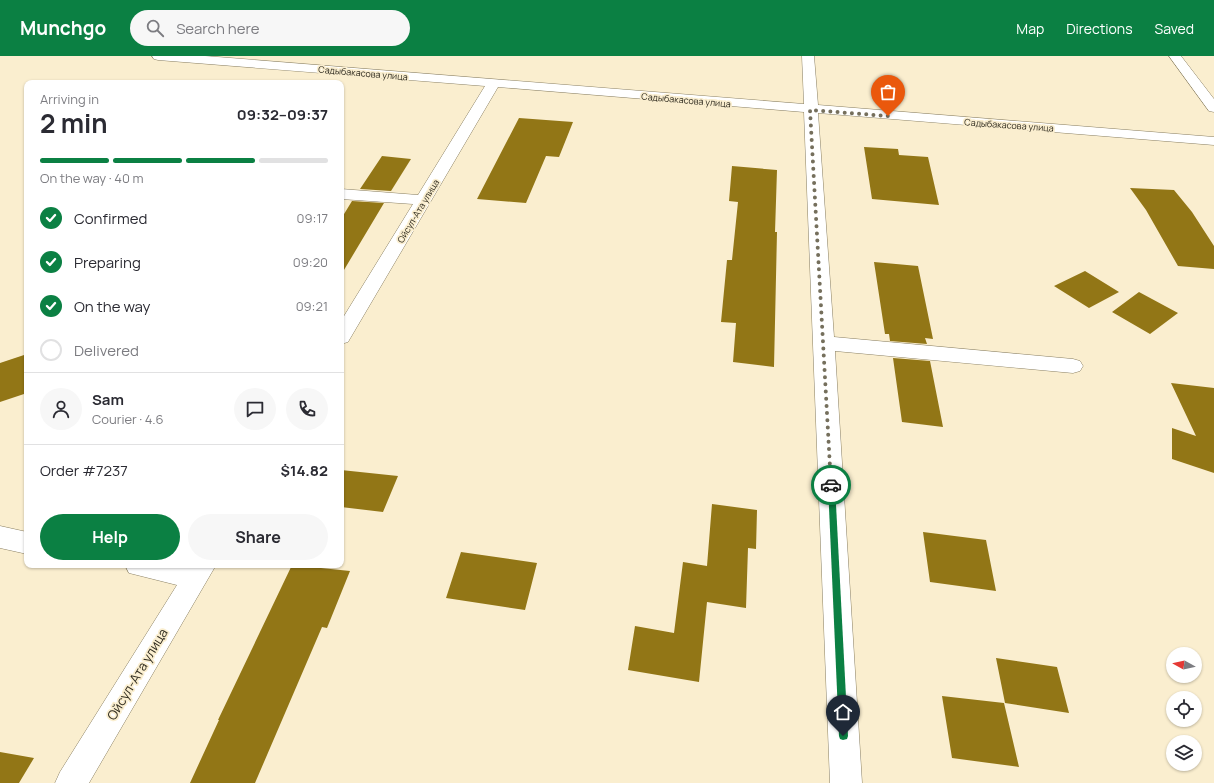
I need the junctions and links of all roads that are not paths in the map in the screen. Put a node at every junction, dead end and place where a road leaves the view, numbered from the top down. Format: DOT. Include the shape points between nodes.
graph roads {
  1 [pos="158,56"];
  2 [pos="808,56"];
  3 [pos="1175,56"];
  4 [pos="494,84"];
  5 [pos="1214,108"];
  6 [pos="810,110"];
  7 [pos="1214,141"];
  8 [pos="344,194"];
  9 [pos="424,200"];
  10 [pos="344,332"];
  11 [pos="824,343"];
  12 [pos="1073,366"];
  13 [pos="0,537"];
  14 [pos="24,542"];
  15 [pos="168,568"];
  16 [pos="199,571"];
  17 [pos="71,783"];
  18 [pos="846,783"];
  1 -- 4 [label="street, Садыбакасова улица"];
  2 -- 6 [label="street"];
  3 -- 5 [label="street"];
  4 -- 6 [label="street, Садыбакасова улица"];
  4 -- 9 [label="street, Ойсул-Ата улица"];
  6 -- 7 [label="street, Садыбакасова улица"];
  6 -- 11 [label="street"];
  8 -- 9 [label="street"];
  9 -- 10 [label="street, Ойсул-Ата улица"];
  11 -- 12 [label="street"];
  11 -- 18 [label="street"];
  13 -- 14 [label="street"];
  15 -- 16 [label="street"];
  16 -- 17 [label="street, Ойсул-Ата улица"];
}
